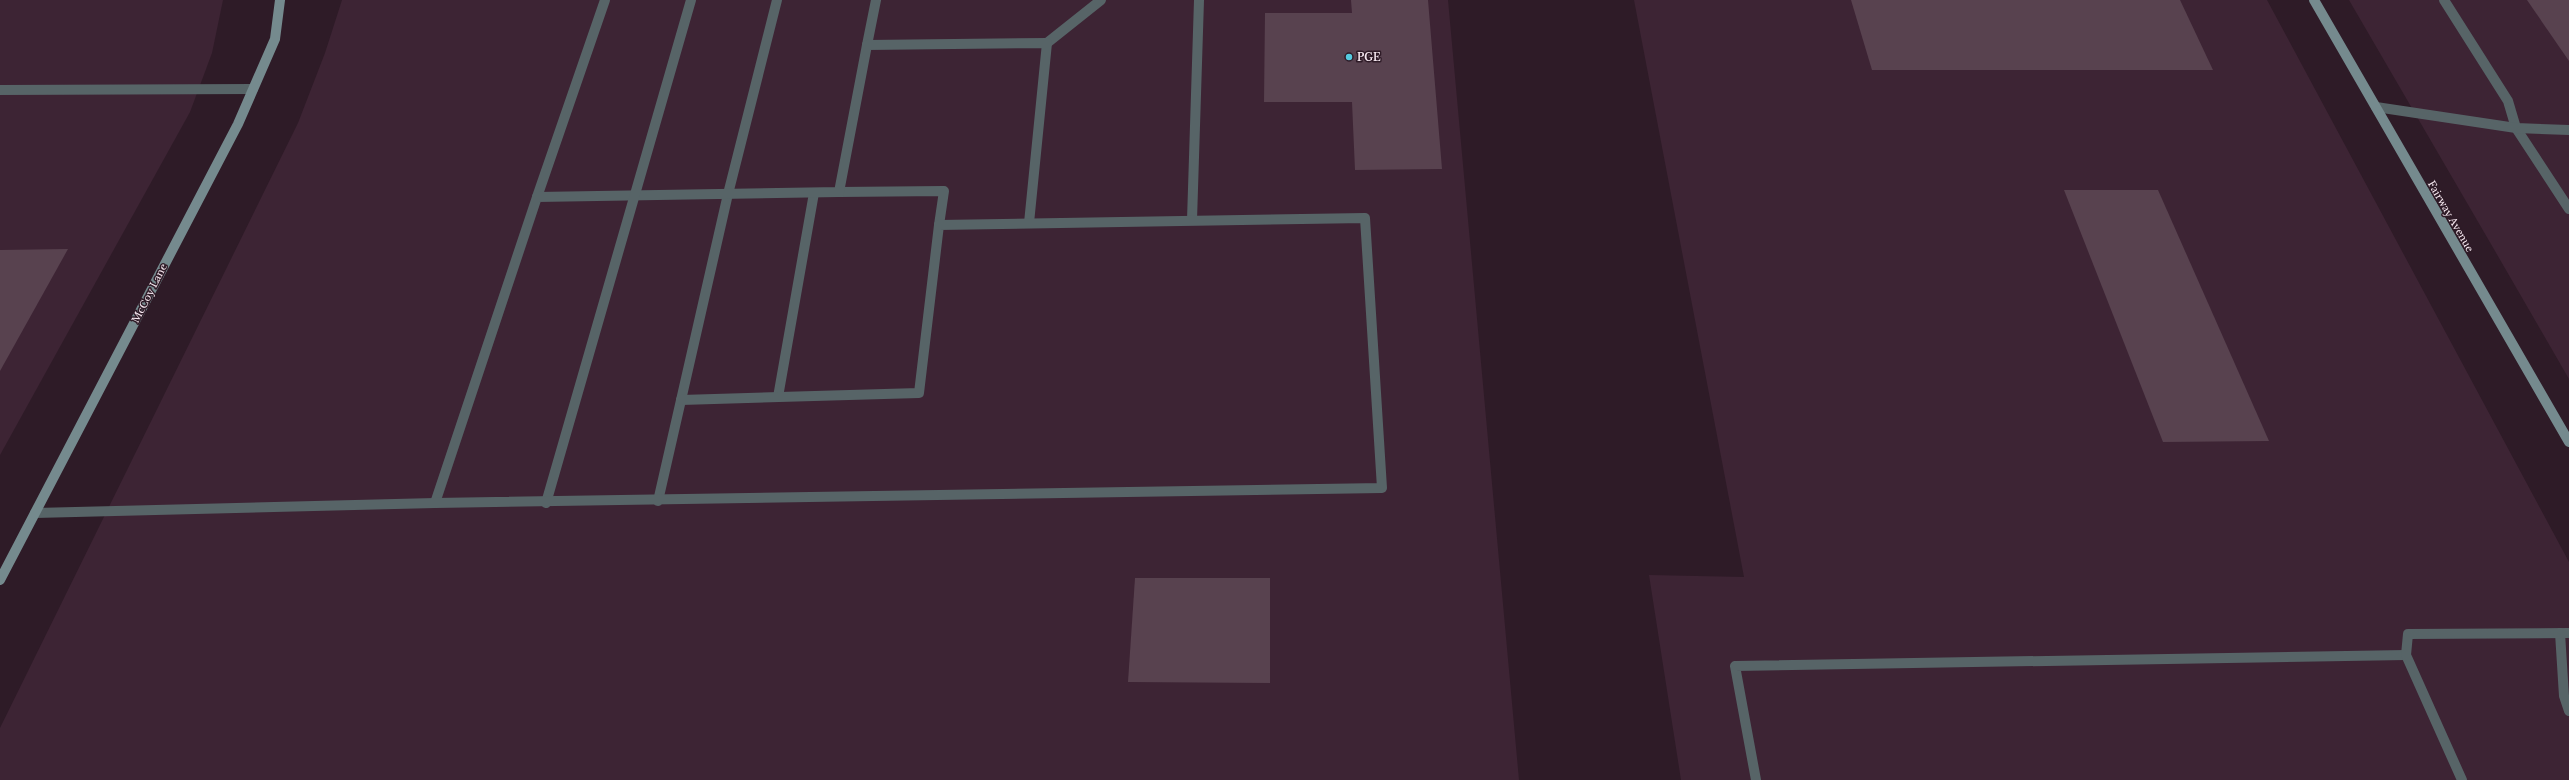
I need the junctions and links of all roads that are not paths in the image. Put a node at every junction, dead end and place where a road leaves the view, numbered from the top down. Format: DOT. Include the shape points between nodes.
graph roads {
  1 [pos="280,0"];
  2 [pos="605,0"];
  3 [pos="691,0"];
  4 [pos="777,0"];
  5 [pos="876,0"];
  6 [pos="1101,0"];
  7 [pos="1199,0"];
  8 [pos="2314,0"];
  9 [pos="2444,0"];
  10 [pos="1047,43"];
  11 [pos="867,45"];
  12 [pos="253,88"];
  13 [pos="0,90"];
  14 [pos="2376,107"];
  15 [pos="2516,128"];
  16 [pos="2569,130"];
  17 [pos="839,192"];
  18 [pos="814,193"];
  19 [pos="728,194"];
  20 [pos="635,196"];
  21 [pos="537,197"];
  22 [pos="2569,209"];
  23 [pos="1192,220"];
  24 [pos="1029,223"];
  25 [pos="939,225"];
  26 [pos="778,397"];
  27 [pos="681,400"];
  28 [pos="2569,442"];
  29 [pos="658,501"];
  30 [pos="435,503"];
  31 [pos="546,504"];
  32 [pos="35,512"];
  33 [pos="0,580"];
  34 [pos="2565,633"];
  35 [pos="2406,655"];
  36 [pos="2569,711"];
  37 [pos="1756,780"];
  38 [pos="2462,780"];
  1 -- 12 [label="street, McCoy Lane" via="275,39"];
  2 -- 21 [label="lane"];
  3 -- 20 [label="lane"];
  4 -- 19 [label="lane"];
  5 -- 11 [label="lane"];
  6 -- 10 [label="lane"];
  7 -- 23 [label="lane"];
  8 -- 14 [label="street, Fairway Avenue"];
  9 -- 15 [label="lane" via="2508,101"];
  10 -- 11 [label="lane"];
  10 -- 24 [label="lane"];
  11 -- 17 [label="lane"];
  12 -- 13 [label="lane"];
  12 -- 32 [label="street, McCoy Lane" via="238,124"];
  14 -- 15 [label="lane"];
  14 -- 28 [label="street, Fairway Avenue"];
  15 -- 16 [label="lane"];
  15 -- 22 [label="lane"];
  17 -- 18 [label="lane"];
  17 -- 25 [label="lane" via="944,191"];
  18 -- 19 [label="lane"];
  18 -- 26 [label="lane"];
  19 -- 20 [label="lane"];
  19 -- 27 [label="lane"];
  20 -- 21 [label="lane"];
  20 -- 31 [label="lane"];
  21 -- 30 [label="lane"];
  23 -- 24 [label="lane"];
  23 -- 29 [label="lane" via="1365,218 1382,488"];
  24 -- 25 [label="lane"];
  25 -- 26 [label="lane" via="919,393"];
  26 -- 27 [label="lane"];
  27 -- 29 [label="lane"];
  29 -- 31 [label="lane"];
  30 -- 31 [label="lane"];
  30 -- 32 [label="lane"];
  32 -- 33 [label="street, McCoy Lane"];
  34 -- 35 [label="lane" via="2408,634"];
  34 -- 36 [label="lane" via="2564,696"];
  35 -- 37 [label="lane" via="1735,666"];
  35 -- 38 [label="lane"];
}
